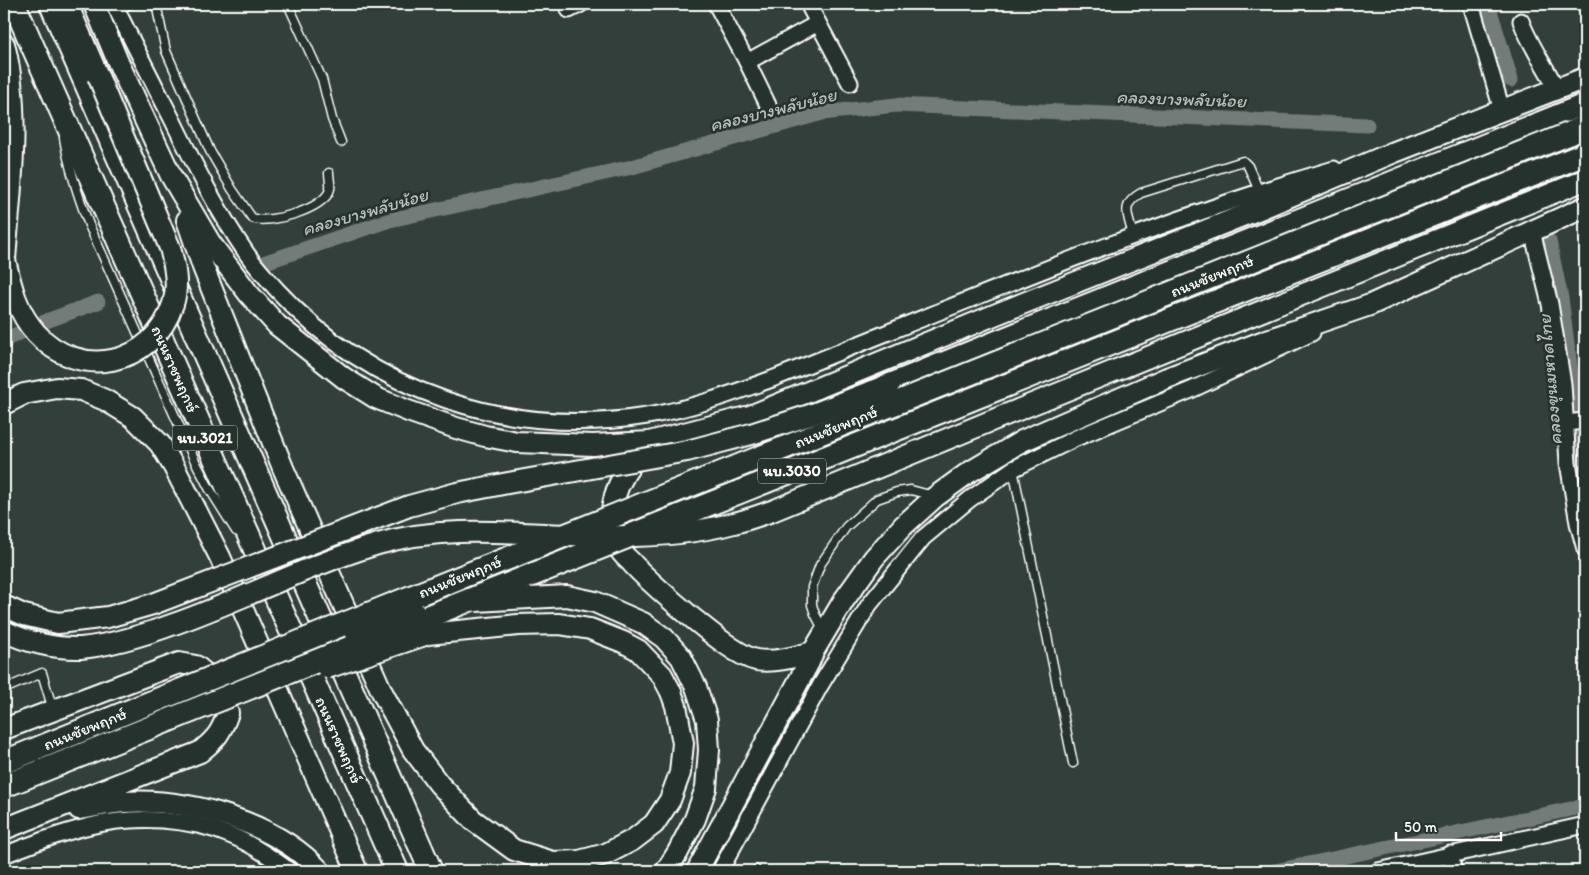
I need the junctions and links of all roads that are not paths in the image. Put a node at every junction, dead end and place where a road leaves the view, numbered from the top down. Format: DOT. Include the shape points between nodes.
graph roads {
  1 [pos="14,4"];
  2 [pos="51,4"];
  3 [pos="68,4"];
  4 [pos="94,4"];
  5 [pos="156,4"];
  6 [pos="288,4"];
  7 [pos="716,4"];
  8 [pos="808,4"];
  9 [pos="1471,4"];
  10 [pos="120,6"];
  11 [pos="1520,20"];
  12 [pos="818,23"];
  13 [pos="4,44"];
  14 [pos="747,62"];
  15 [pos="1585,78"];
  16 [pos="850,83"];
  17 [pos="1557,89"];
  18 [pos="1585,104"];
  19 [pos="768,106"];
  20 [pos="1502,110"];
  21 [pos="1578,130"];
  22 [pos="340,142"];
  23 [pos="1392,153"];
  24 [pos="1583,155"];
  25 [pos="329,173"];
  26 [pos="171,176"];
  27 [pos="1585,180"];
  28 [pos="1258,191"];
  29 [pos="1585,207"];
  30 [pos="1532,231"];
  31 [pos="1133,235"];
  32 [pos="1370,305"];
  33 [pos="4,404"];
  34 [pos="1585,421"];
  35 [pos="1567,422"];
  36 [pos="649,442"];
  37 [pos="1013,469"];
  38 [pos="935,497"];
  39 [pos="1585,549"];
  40 [pos="4,606"];
  41 [pos="4,631"];
  42 [pos="824,633"];
  43 [pos="813,652"];
  44 [pos="4,689"];
  45 [pos="53,710"];
  46 [pos="4,729"];
  47 [pos="4,762"];
  48 [pos="1073,763"];
  49 [pos="4,767"];
  50 [pos="4,786"];
  51 [pos="4,794"];
  52 [pos="45,815"];
  53 [pos="1585,824"];
  54 [pos="4,829"];
  55 [pos="1450,854"];
  56 [pos="4,855"];
  57 [pos="290,871"];
  58 [pos="320,871"];
  59 [pos="357,871"];
  60 [pos="397,871"];
  61 [pos="431,871"];
  62 [pos="666,871"];
  63 [pos="697,871"];
  64 [pos="720,871"];
  65 [pos="1378,871"];
  66 [pos="1454,871"];
  1 -- 60 [label="main road, ถนนราชพฤกษ์ / นบ.3021"];
  2 -- 61 [label="main road, ถนนราชพฤกษ์ / นบ.3021"];
  3 -- 13 [label="main road, bridge" via="176,268 174,302 169,315 160,330 134,352 98,363 79,361 54,348 34,332 13,291 5,260 14,120"];
  4 -- 26 [label="main road"];
  5 -- 25 [label="lane" via="166,52 206,144 252,218 260,221 284,216 302,212 316,204 330,189"];
  6 -- 22 [label="lane" via="322,79"];
  7 -- 14 [label="street"];
  8 -- 12 [label="street"];
  9 -- 20 [label="street"];
  10 -- 31 [label="street" via="207,189 248,256 297,311 333,342 413,388 504,415 552,421 589,421 646,416 725,396"];
  11 -- 17 [label="street"];
  12 -- 14 [label="street"];
  12 -- 16 [label="street"];
  14 -- 19 [label="street"];
  15 -- 17 [label="main road"];
  17 -- 20 [label="main road"];
  18 -- 40 [label="main road, bridge" via="890,384 751,434 687,452 457,493 409,506 153,604 108,617 58,623 24,615"];
  20 -- 23 [label="main road"];
  21 -- 47 [label="main road, ถนนชัยพฤกษ์ / นบ.3030, bridge"];
  23 -- 28 [label="street"];
  23 -- 36 [label="main road" via="750,416"];
  24 -- 50 [label="main road, ถนนชัยพฤกษ์ / นบ.3030, bridge"];
  26 -- 36 [label="main road" via="211,244 254,300 314,355 376,398 456,428 517,442 593,445"];
  26 -- 51 [label="main road, bridge" via="203,267 283,468 382,692 413,750 439,784 473,820 514,850 554,862 606,854 633,840 654,824 670,800 680,773 683,743 676,706 662,675 638,650 590,629 559,624 518,624 428,634 334,665"];
  27 -- 41 [label="main road, bridge" via="772,511 734,523 699,530 602,536 463,532 423,535 346,555 193,618 143,635 80,648 53,646 15,637"];
  28 -- 31 [label="street"];
  28 -- 31 [label="lane" via="1243,161 1141,193 1128,203 1126,210"];
  29 -- 30 [label="main road"];
  30 -- 32 [label="main road"];
  30 -- 35 [label="street" via="1550,304"];
  32 -- 37 [label="street" via="1191,390 1076,438"];
  32 -- 38 [label="main road" via="1176,375 1022,441"];
  33 -- 59 [label="main road" via="24,394 49,389 81,390 132,417 160,444 220,557"];
  34 -- 35 [label="street"];
  35 -- 39 [label="street" via="1568,463"];
  36 -- 43 [label="main road" via="635,458 615,492 611,526 619,550 646,579 745,656 768,661"];
  37 -- 48 [label="lane"];
  37 -- 64 [label="street" via="923,538 869,605 820,686"];
  38 -- 42 [label="main road" via="874,558"];
  38 -- 42 [label="lane" via="911,490 897,492 877,499 846,527 820,565 812,588 813,610"];
  42 -- 43 [label="main road"];
  43 -- 63 [label="main road"];
  44 -- 45 [label="lane" via="42,673"];
  45 -- 46 [label="main road"];
  45 -- 52 [label="main road" via="179,663 196,666 208,676 228,713 222,731 200,752"];
  49 -- 62 [label="main road, bridge" via="354,627 481,600 567,596 595,602 644,623 681,657 696,687 708,730 706,788 695,819"];
  52 -- 54 [label="main road"];
  52 -- 58 [label="main road" via="124,802 164,802 208,809 282,840"];
  53 -- 55 [label="street"];
  55 -- 65 [label="street"];
  55 -- 66 [label="street"];
  56 -- 57 [label="street" via="91,825 157,821 198,825 233,836"];
}
